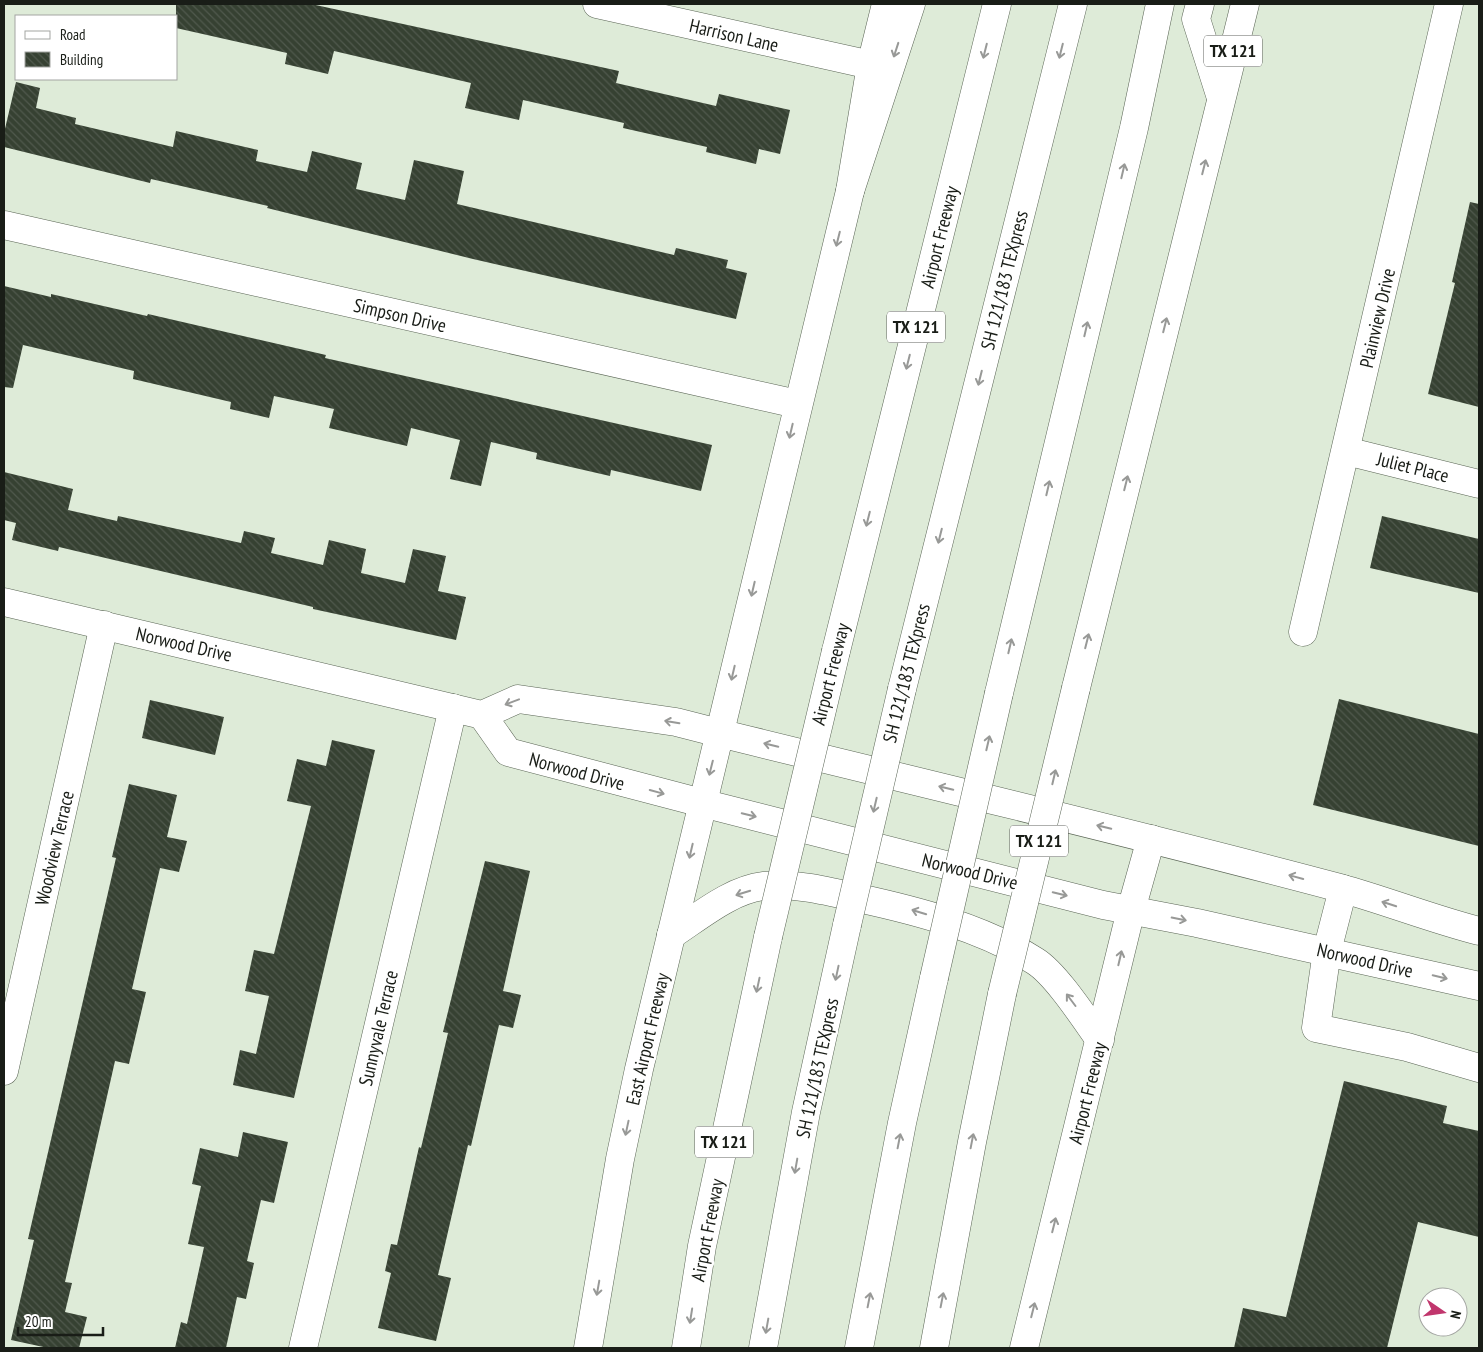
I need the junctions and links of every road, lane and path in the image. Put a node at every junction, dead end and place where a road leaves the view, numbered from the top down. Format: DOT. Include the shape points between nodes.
graph roads {
  1 [pos="597,4"];
  2 [pos="886,4"];
  3 [pos="910,4"];
  4 [pos="997,4"];
  5 [pos="1073,4"];
  6 [pos="1160,4"];
  7 [pos="1200,4"];
  8 [pos="1245,4"];
  9 [pos="1449,4"];
  10 [pos="871,66"];
  11 [pos="1221,98"];
  12 [pos="850,191"];
  13 [pos="4,225"];
  14 [pos="797,404"];
  15 [pos="1346,451"];
  16 [pos="1479,484"];
  17 [pos="4,602"];
  18 [pos="104,625"];
  19 [pos="1303,632"];
  20 [pos="453,708"];
  21 [pos="482,715"];
  22 [pos="720,733"];
  23 [pos="702,803"];
  24 [pos="1151,839"];
  25 [pos="1343,889"];
  26 [pos="1131,910"];
  27 [pos="1479,931"];
  28 [pos="671,935"];
  29 [pos="1327,951"];
  30 [pos="1479,986"];
  31 [pos="1100,1040"];
  32 [pos="1479,1068"];
  33 [pos="4,1071"];
  34 [pos="303,1348"];
  35 [pos="588,1348"];
  36 [pos="686,1348"];
  37 [pos="763,1348"];
  38 [pos="859,1348"];
  39 [pos="934,1348"];
  40 [pos="1024,1348"];
  1 -- 10 [label="main road, Harrison Lane"];
  2 -- 10 [label="main road"];
  3 -- 12 [label="main road, one-way"];
  4 -- 36 [label="main road, Airport Freeway / TX 121, one-way, bridge" via="768,937 702,1246"];
  5 -- 37 [label="main road, SH 121/183 TEXpress, one-way, bridge" via="902,689 806,1112"];
  38 -- 6 [label="main road, one-way, bridge" via="902,1123 934,978 1134,128"];
  7 -- 11 [label="main road" via="1196,19"];
  8 -- 11 [label="main road, TX 121"];
  9 -- 15 [label="main road, Plainview Drive"];
  10 -- 12 [label="main road"];
  39 -- 11 [label="main road, TX 121, one-way, bridge" via="1002,994"];
  12 -- 14 [label="main road, one-way"];
  13 -- 14 [label="main road, Simpson Drive"];
  14 -- 22 [label="main road, one-way"];
  15 -- 16 [label="main road, Juliet Place"];
  15 -- 19 [label="main road, Plainview Drive"];
  17 -- 18 [label="main road, Norwood Drive"];
  18 -- 20 [label="main road, Norwood Drive"];
  18 -- 33 [label="main road, Woodview Terrace"];
  20 -- 21 [label="main road, Norwood Drive"];
  20 -- 34 [label="main road, Sunnyvale Terrace"];
  22 -- 21 [label="main road, one-way" via="676,722 518,698"];
  21 -- 23 [label="main road, Norwood Drive, one-way" via="508,752"];
  22 -- 23 [label="main road, East Airport Freeway, one-way"];
  24 -- 22 [label="main road, one-way"];
  23 -- 26 [label="main road, Norwood Drive, one-way"];
  23 -- 28 [label="main road, East Airport Freeway, one-way"];
  25 -- 24 [label="main road, one-way"];
  24 -- 26 [label="main road, Airport Freeway"];
  27 -- 25 [label="main road, one-way"];
  25 -- 29 [label="main road"];
  26 -- 29 [label="main road, Norwood Drive, one-way"];
  31 -- 26 [label="main road, Airport Freeway, one-way"];
  31 -- 28 [label="main road, one-way" via="1064,991 1037,962 977,932 918,911 810,887 764,886 732,896"];
  28 -- 35 [label="main road, East Airport Freeway, one-way" via="622,1150"];
  29 -- 30 [label="main road, Norwood Drive, one-way"];
  29 -- 32 [label="main road" via="1316,1028 1407,1047"];
  40 -- 31 [label="main road, Airport Freeway, one-way"];
}
